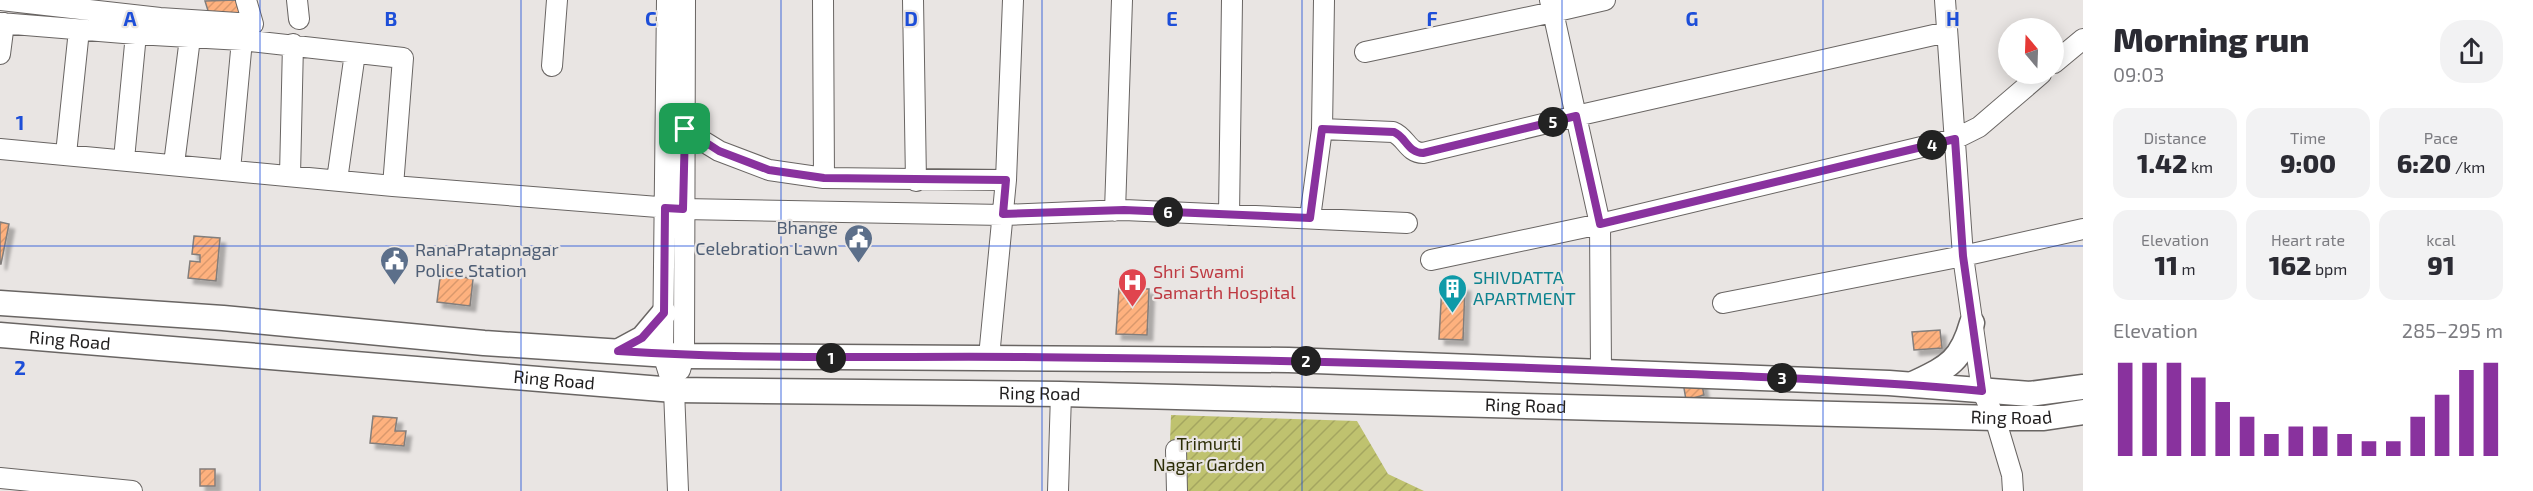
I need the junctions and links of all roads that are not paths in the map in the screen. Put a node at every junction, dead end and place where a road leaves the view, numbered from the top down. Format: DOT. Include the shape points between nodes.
graph roads {
  1 [pos="1,0"];
  2 [pos="246,0"];
  3 [pos="557,0"];
  4 [pos="667,0"];
  5 [pos="685,0"];
  6 [pos="823,0"];
  7 [pos="914,0"];
  8 [pos="1013,0"];
  9 [pos="1122,0"];
  10 [pos="1232,0"];
  11 [pos="1324,0"];
  12 [pos="1605,0"];
  13 [pos="1945,0"];
  14 [pos="70,4"];
  15 [pos="1552,6"];
  16 [pos="157,9"];
  17 [pos="2,23"];
  18 [pos="79,30"];
  19 [pos="1947,32"];
  20 [pos="136,34"];
  21 [pos="190,38"];
  22 [pos="2083,39"];
  23 [pos="242,40"];
  24 [pos="293,44"];
  25 [pos="1365,52"];
  26 [pos="355,53"];
  27 [pos="0,54"];
  28 [pos="2064,55"];
  29 [pos="552,66"];
  30 [pos="2029,84"];
  31 [pos="1576,116"];
  32 [pos="666,119"];
  33 [pos="685,129"];
  34 [pos="1322,129"];
  35 [pos="1955,139"];
  36 [pos="0,148"];
  37 [pos="66,154"];
  38 [pos="124,159"];
  39 [pos="174,164"];
  40 [pos="230,170"];
  41 [pos="290,175"];
  42 [pos="824,178"];
  43 [pos="337,180"];
  44 [pos="916,181"];
  45 [pos="393,186"];
  46 [pos="1005,197"];
  47 [pos="674,208"];
  48 [pos="1115,211"];
  49 [pos="1228,215"];
  50 [pos="1310,218"];
  51 [pos="1407,223"];
  52 [pos="1600,224"];
  53 [pos="2083,229"];
  54 [pos="1963,256"];
  55 [pos="1431,260"];
  56 [pos="0,303"];
  57 [pos="1723,303"];
  58 [pos="664,313"];
  59 [pos="1972,323"];
  60 [pos="0,335"];
  61 [pos="618,351"];
  62 [pos="673,355"];
  63 [pos="990,357"];
  64 [pos="1601,370"];
  65 [pos="1913,384"];
  66 [pos="2083,387"];
  67 [pos="674,390"];
  68 [pos="1982,391"];
  69 [pos="1061,394"];
  70 [pos="2083,412"];
  71 [pos="1995,418"];
  72 [pos="1176,450"];
  73 [pos="0,478"];
  74 [pos="132,491"];
  75 [pos="678,491"];
  76 [pos="1058,491"];
  77 [pos="1177,491"];
  78 [pos="2013,491"];
  1 -- 14 [label="street"];
  2 -- 16 [label="street" via="254,24"];
  3 -- 29 [label="street"];
  4 -- 32 [label="street"];
  5 -- 33 [label="street"];
  6 -- 42 [label="street"];
  7 -- 44 [label="street"];
  8 -- 46 [label="street"];
  9 -- 48 [label="street"];
  10 -- 49 [label="street"];
  11 -- 34 [label="street"];
  12 -- 15 [label="street"];
  13 -- 19 [label="street"];
  14 -- 16 [label="street"];
  15 -- 25 [label="street"];
  15 -- 31 [label="street"];
  17 -- 18 [label="street"];
  17 -- 27 [label="street"];
  18 -- 20 [label="street"];
  18 -- 37 [label="street"];
  19 -- 31 [label="street"];
  19 -- 35 [label="street"];
  20 -- 21 [label="street"];
  20 -- 38 [label="street"];
  21 -- 23 [label="street"];
  21 -- 39 [label="street"];
  22 -- 28 [label="street"];
  23 -- 24 [label="street"];
  23 -- 40 [label="street"];
  24 -- 26 [label="street"];
  24 -- 41 [label="street"];
  26 -- 43 [label="street"];
  26 -- 45 [label="street" via="403,58"];
  30 -- 35 [label="street" via="1979,127"];
  31 -- 34 [label="street" via="1423,153 1412,150 1394,132"];
  31 -- 52 [label="street"];
  32 -- 33 [label="street"];
  32 -- 47 [label="street"];
  33 -- 42 [label="street" via="719,151 769,170"];
  33 -- 47 [label="street"];
  34 -- 50 [label="street"];
  35 -- 52 [label="street"];
  35 -- 54 [label="street"];
  36 -- 37 [label="street"];
  37 -- 38 [label="street"];
  38 -- 39 [label="street"];
  39 -- 40 [label="street"];
  40 -- 41 [label="street"];
  41 -- 43 [label="street"];
  42 -- 44 [label="street"];
  43 -- 45 [label="street"];
  44 -- 46 [label="street"];
  45 -- 47 [label="street"];
  46 -- 47 [label="street"];
  46 -- 48 [label="street"];
  46 -- 63 [label="street"];
  47 -- 58 [label="street"];
  47 -- 62 [label="street"];
  48 -- 49 [label="street"];
  49 -- 50 [label="street"];
  50 -- 51 [label="street"];
  52 -- 55 [label="street"];
  52 -- 64 [label="street"];
  53 -- 54 [label="street"];
  54 -- 57 [label="street"];
  54 -- 59 [label="street"];
  56 -- 61 [label="main road, Ring Road"];
  58 -- 61 [label="main road" via="642,338"];
  58 -- 62 [label="street"];
  59 -- 65 [label="main road" via="1967,343 1954,361"];
  59 -- 68 [label="street"];
  60 -- 67 [label="main road, Ring Road"];
  61 -- 62 [label="main road, Ring Road"];
  62 -- 63 [label="main road, Ring Road"];
  62 -- 67 [label="street"];
  63 -- 64 [label="main road, Ring Road" via="1289,360"];
  64 -- 65 [label="main road, Ring Road"];
  65 -- 68 [label="main road, Ring Road"];
  66 -- 68 [label="main road, Ring Road" via="2030,394"];
  67 -- 69 [label="main road, Ring Road"];
  67 -- 75 [label="street"];
  68 -- 71 [label="street"];
  69 -- 71 [label="main road, Ring Road"];
  69 -- 76 [label="street"];
  70 -- 71 [label="main road, Ring Road" via="2044,418"];
  71 -- 78 [label="street"];
  72 -- 77 [label="street"];
  73 -- 74 [label="street"];
}
